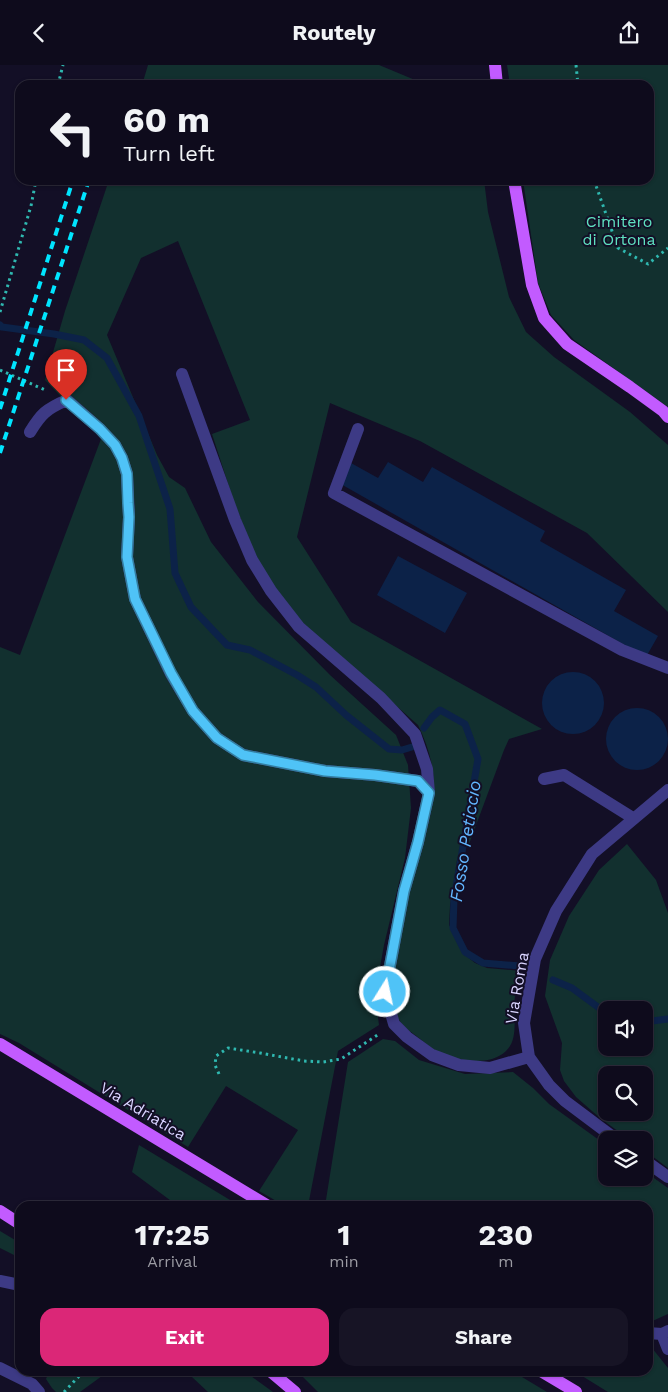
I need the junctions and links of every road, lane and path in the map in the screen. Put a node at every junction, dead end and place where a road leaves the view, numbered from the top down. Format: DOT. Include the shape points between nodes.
graph roads {
  1 [pos="63,65"];
  2 [pos="495,65"];
  3 [pos="576,65"];
  4 [pos="59,80"];
  5 [pos="496,80"];
  6 [pos="578,80"];
  7 [pos="35,185"];
  8 [pos="515,185"];
  9 [pos="596,185"];
  10 [pos="668,248"];
  11 [pos="0,312"];
  12 [pos="0,370"];
  13 [pos="182,374"];
  14 [pos="36,385"];
  15 [pos="668,417"];
  16 [pos="358,429"];
  17 [pos="30,432"];
  18 [pos="668,668"];
  19 [pos="544,779"];
  20 [pos="668,790"];
  21 [pos="429,793"];
  22 [pos="633,818"];
  23 [pos="394,1024"];
  24 [pos="0,1044"];
  25 [pos="529,1057"];
  26 [pos="219,1074"];
  27 [pos="605,1131"];
  28 [pos="653,1166"];
  29 [pos="668,1177"];
  30 [pos="260,1201"];
  31 [pos="0,1211"];
  32 [pos="15,1221"];
  33 [pos="0,1281"];
  34 [pos="15,1284"];
  35 [pos="665,1333"];
  36 [pos="668,1349"];
  37 [pos="0,1368"];
  38 [pos="15,1376"];
  39 [pos="16,1376"];
  40 [pos="79,1376"];
  41 [pos="276,1376"];
  42 [pos="549,1376"];
  43 [pos="39,1392"];
  44 [pos="64,1392"];
  45 [pos="295,1392"];
  46 [pos="576,1392"];
  1 -- 4 [label="path"];
  2 -- 5 [label="main road"];
  3 -- 6 [label="path"];
  7 -- 11 [label="path" via="32,206"];
  8 -- 15 [label="main road" via="532,285 544,318 568,344 644,396"];
  9 -- 10 [label="path" via="618,248 648,264"];
  12 -- 14 [label="path"];
  13 -- 21 [label="street" via="235,519 252,560 270,591 299,627 381,698 415,734 427,769"];
  16 -- 18 [label="street" via="334,493 622,650"];
  17 -- 21 [label="street" via="40,415 66,400 115,445 127,474 127,557 135,599 193,711 217,738 243,755 325,771 418,781"];
  19 -- 22 [label="street" via="564,775"];
  20 -- 22 [label="street, Via Roma"];
  21 -- 23 [label="street" via="404,891 385,992"];
  22 -- 25 [label="street, Via Roma" via="592,854 556,911 535,959 524,1023"];
  23 -- 25 [label="street" via="432,1055 459,1065 490,1068"];
  23 -- 26 [label="path" via="341,1059 323,1062 228,1048 216,1056"];
  24 -- 30 [label="main road, Via Adriatica"];
  25 -- 27 [label="street, Via Roma" via="565,1101"];
  28 -- 29 [label="street"];
  31 -- 32 [label="main road"];
  33 -- 34 [label="street"];
  35 -- 36 [label="street"];
  37 -- 38 [label="street"];
  39 -- 43 [label="street" via="32,1384"];
  40 -- 44 [label="path"];
  41 -- 45 [label="main road"];
  42 -- 46 [label="main road"];
}
